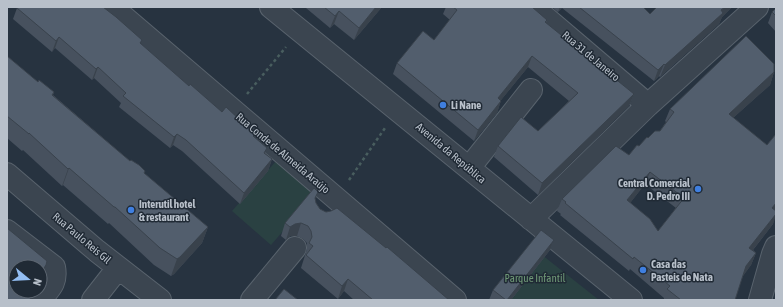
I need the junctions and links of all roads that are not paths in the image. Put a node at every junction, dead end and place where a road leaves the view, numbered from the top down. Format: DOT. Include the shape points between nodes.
graph roads {
  1 [pos="112,7"];
  2 [pos="271,7"];
  3 [pos="533,7"];
  4 [pos="757,7"];
  5 [pos="531,90"];
  6 [pos="648,105"];
  7 [pos="469,168"];
  8 [pos="7,174"];
  9 [pos="531,219"];
  10 [pos="7,231"];
  11 [pos="776,247"];
  12 [pos="295,248"];
  13 [pos="118,268"];
  14 [pos="40,300"];
  15 [pos="93,300"];
  16 [pos="160,300"];
  17 [pos="252,300"];
  18 [pos="455,300"];
  19 [pos="631,300"];
  20 [pos="760,300"];
  1 -- 18 [label="street, Rua Conde de Almeida Araújo" via="233,110 329,205"];
  2 -- 7 [label="street, Avenida da República"];
  3 -- 6 [label="street, Rua 31 de Janeiro"];
  4 -- 6 [label="street"];
  5 -- 7 [label="street"];
  6 -- 9 [label="street"];
  7 -- 9 [label="street, Avenida da República"];
  8 -- 13 [label="street, Rua Paulo Reis Gil"];
  9 -- 19 [label="street, Avenida da República"];
  10 -- 14 [label="street" via="54,266 54,283"];
  11 -- 20 [label="street"];
  12 -- 17 [label="street"];
  13 -- 15 [label="street"];
  13 -- 16 [label="street, Rua Paulo Reis Gil"];
}
